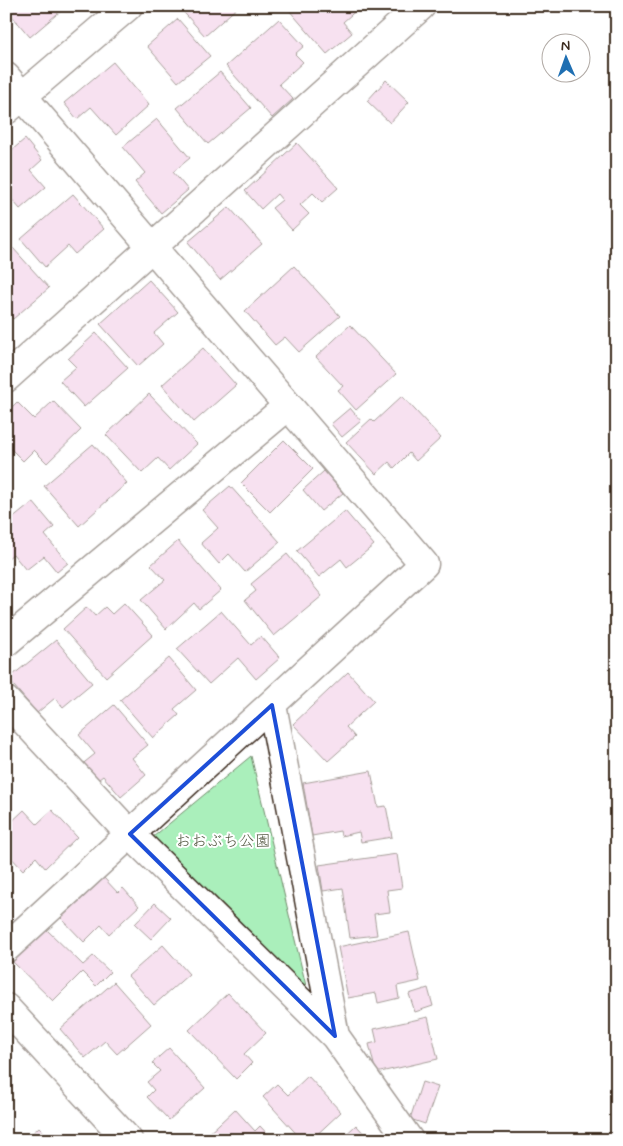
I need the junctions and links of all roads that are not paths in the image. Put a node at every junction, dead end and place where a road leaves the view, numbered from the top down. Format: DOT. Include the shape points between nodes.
graph roads {
  1 [pos="128,6"];
  2 [pos="422,6"];
  3 [pos="12,94"];
  4 [pos="152,246"];
  5 [pos="6,378"];
  6 [pos="288,406"];
  7 [pos="6,642"];
  8 [pos="6,701"];
  9 [pos="272,705"];
  10 [pos="130,834"];
  11 [pos="6,948"];
  12 [pos="6,1008"];
  13 [pos="335,1036"];
  14 [pos="128,1140"];
  15 [pos="409,1140"];
  1 -- 3 [label="street"];
  2 -- 4 [label="street"];
  3 -- 4 [label="street"];
  4 -- 5 [label="street"];
  4 -- 6 [label="street"];
  6 -- 7 [label="street"];
  6 -- 9 [label="street" via="424,564"];
  8 -- 10 [label="street"];
  9 -- 10 [label="street"];
  9 -- 13 [label="street"];
  10 -- 11 [label="street"];
  10 -- 13 [label="street"];
  12 -- 14 [label="street"];
  13 -- 15 [label="street"];
}
